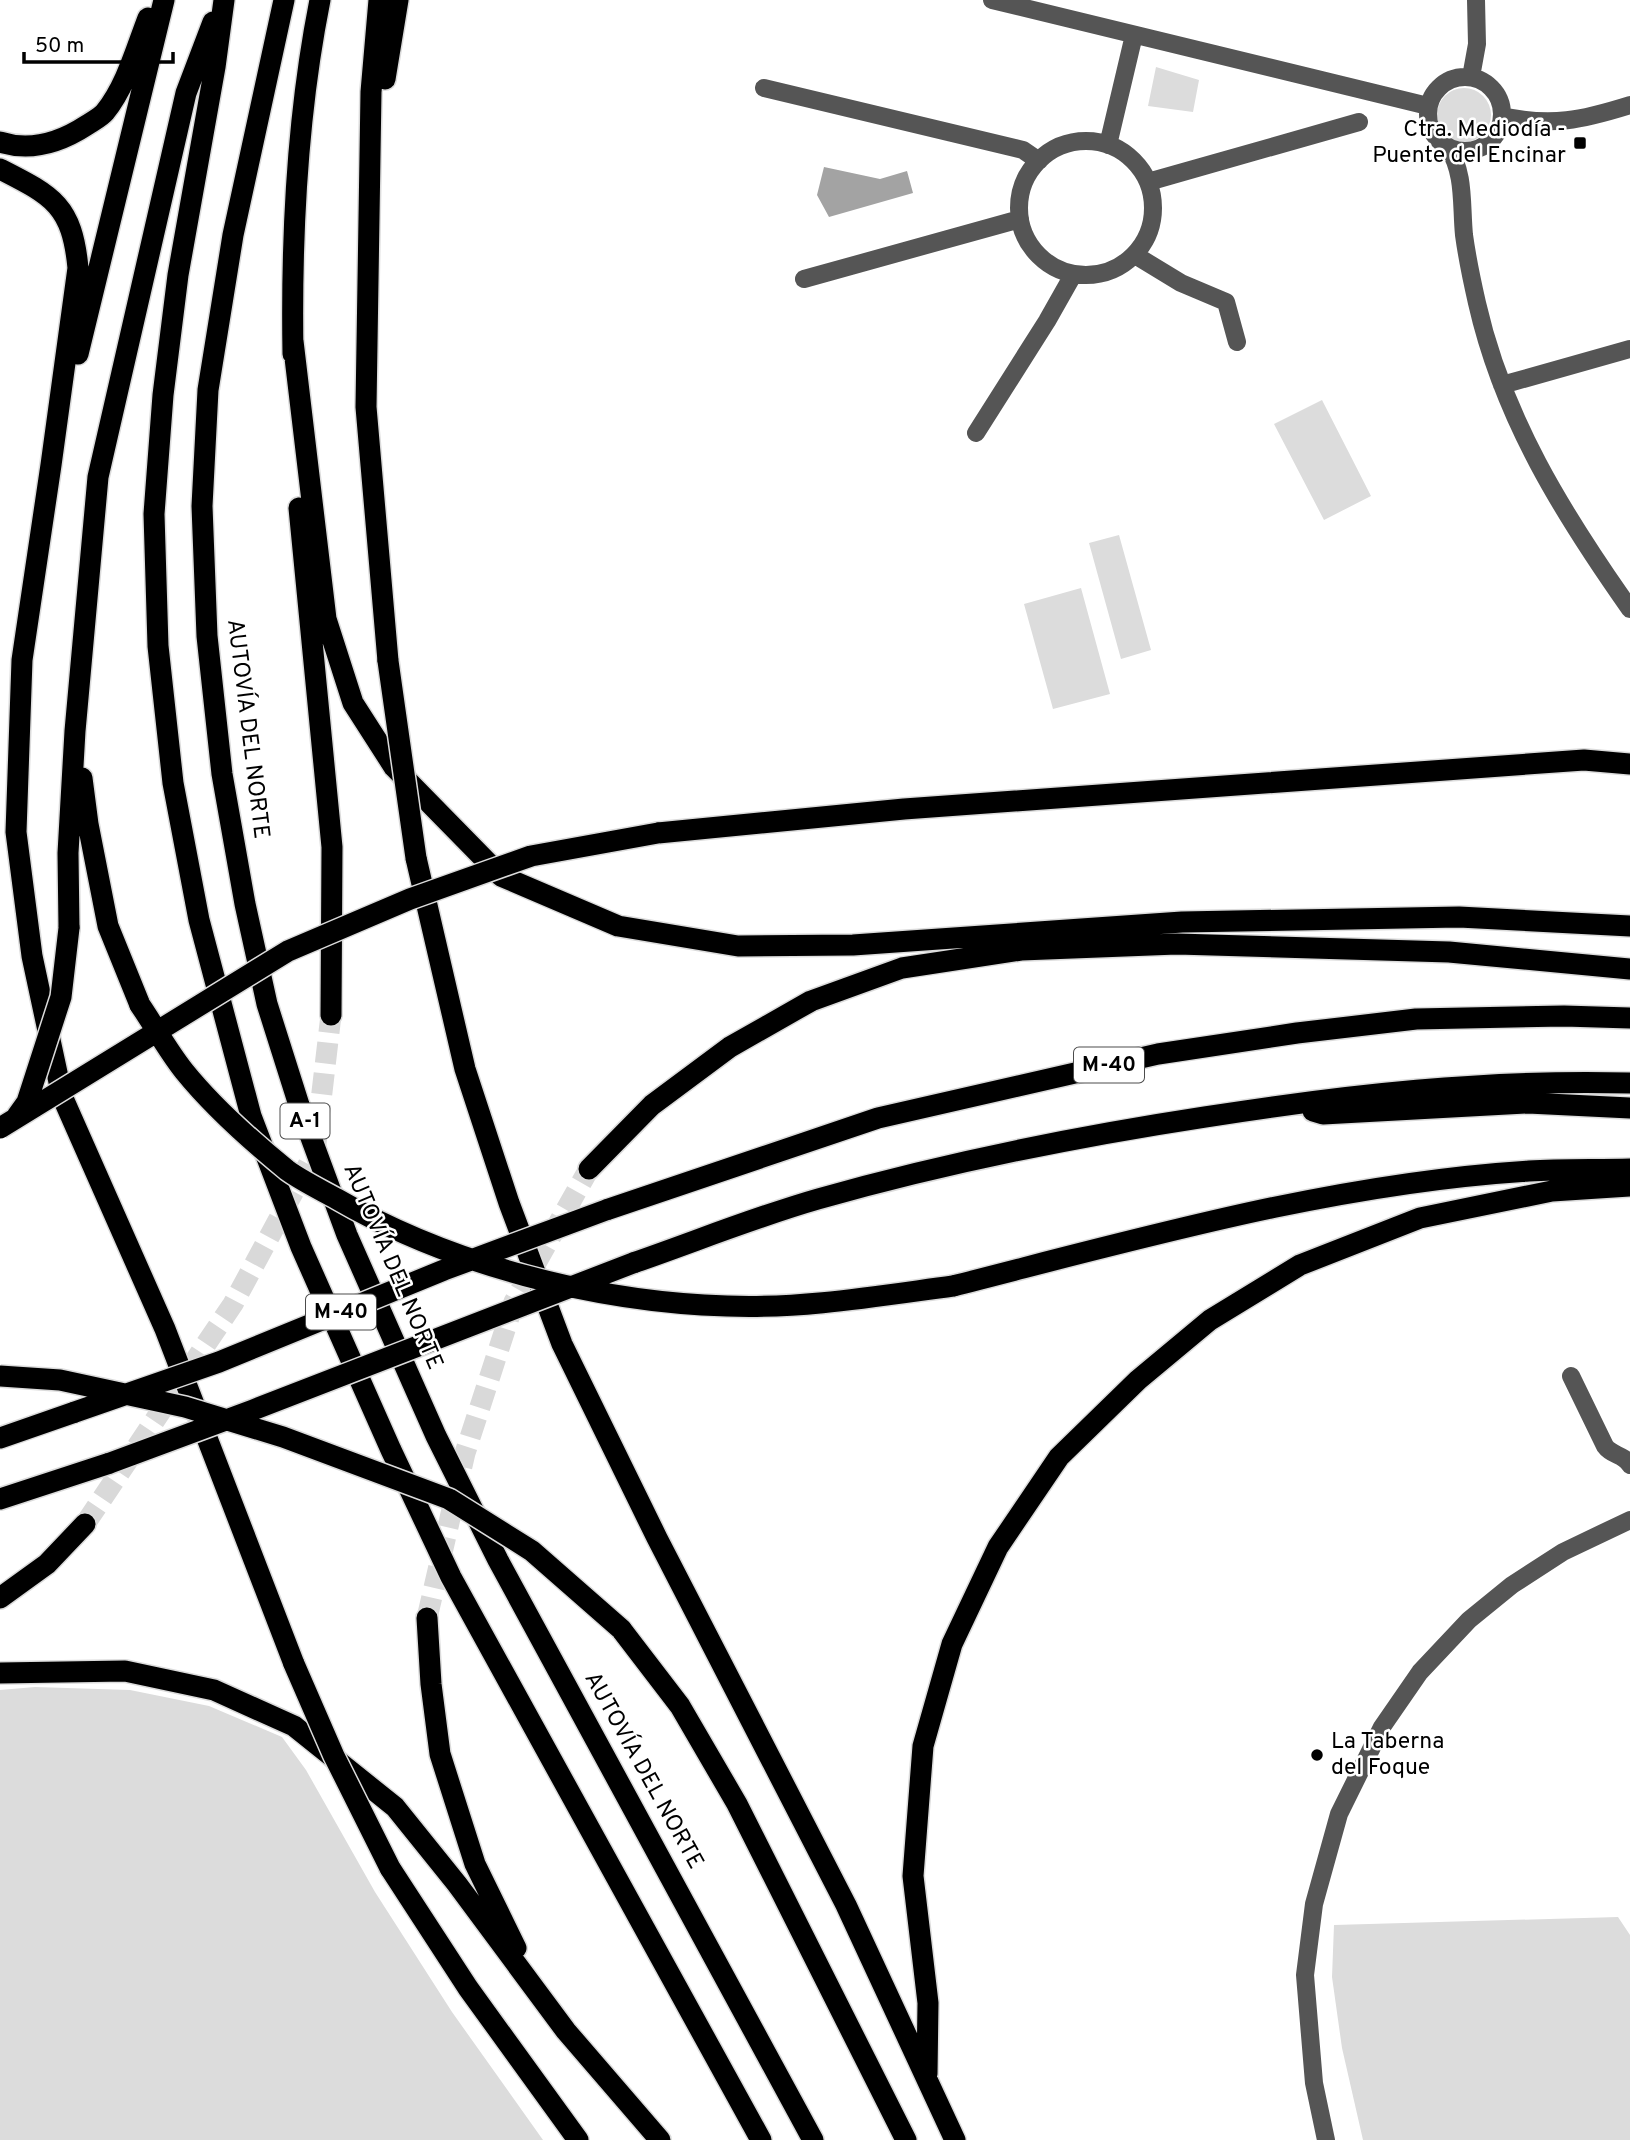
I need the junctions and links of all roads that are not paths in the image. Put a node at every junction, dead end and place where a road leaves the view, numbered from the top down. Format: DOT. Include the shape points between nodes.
graph roads {
  1 [pos="154,0"];
  2 [pos="164,0"];
  3 [pos="223,0"];
  4 [pos="284,0"];
  5 [pos="320,0"];
  6 [pos="379,0"];
  7 [pos="398,0"];
  8 [pos="992,0"];
  9 [pos="1476,0"];
  10 [pos="1134,35"];
  11 [pos="1471,77"];
  12 [pos="764,88"];
  13 [pos="1630,105"];
  14 [pos="1428,106"];
  15 [pos="1502,116"];
  16 [pos="1359,122"];
  17 [pos="0,142"];
  18 [pos="1108,145"];
  19 [pos="1448,147"];
  20 [pos="1474,150"];
  21 [pos="370,160"];
  22 [pos="1039,161"];
  23 [pos="0,169"];
  24 [pos="1461,180"];
  25 [pos="1148,182"];
  26 [pos="1020,219"];
  27 [pos="1135,255"];
  28 [pos="1073,275"];
  29 [pos="804,279"];
  30 [pos="293,341"];
  31 [pos="1237,342"];
  32 [pos="1630,348"];
  33 [pos="1502,385"];
  34 [pos="976,433"];
  35 [pos="51,465"];
  36 [pos="1630,609"];
  37 [pos="75,731"];
  38 [pos="1630,764"];
  39 [pos="1630,926"];
  40 [pos="1630,969"];
  41 [pos="331,1015"];
  42 [pos="1630,1018"];
  43 [pos="1630,1083"];
  44 [pos="1287,1104"];
  45 [pos="1630,1108"];
  46 [pos="0,1128"];
  47 [pos="0,1141"];
  48 [pos="589,1169"];
  49 [pos="1630,1169"];
  50 [pos="1630,1186"];
  51 [pos="0,1376"];
  52 [pos="1571,1376"];
  53 [pos="0,1437"];
  54 [pos="1630,1465"];
  55 [pos="0,1499"];
  56 [pos="1630,1520"];
  57 [pos="85,1524"];
  58 [pos="0,1598"];
  59 [pos="427,1619"];
  60 [pos="0,1672"];
  61 [pos="566,2031"];
  62 [pos="927,2076"];
  63 [pos="578,2140"];
  64 [pos="660,2140"];
  65 [pos="761,2140"];
  66 [pos="813,2140"];
  67 [pos="906,2140"];
  68 [pos="955,2140"];
  69 [pos="1326,2140"];
  1 -- 17 [label="highway" via="127,74 104,114 50,144 14,147"];
  2 -- 35 [label="highway"];
  3 -- 37 [label="highway" via="186,93 97,477"];
  3 -- 65 [label="highway, A-1" via="178,275 154,514 159,660 173,783 199,920 251,1116 300,1247 391,1450 451,1577"];
  4 -- 66 [label="highway, AUTOVÍA DEL NORTE / A-1" via="233,235 208,390 202,506 207,636 222,774 267,1004 347,1235 436,1436 498,1560"];
  5 -- 30 [label="highway" via="310,47 296,195"];
  6 -- 21 [label="highway"];
  7 -- 21 [label="highway"];
  8 -- 10 [label="street"];
  9 -- 11 [label="street" via="1477,44"];
  10 -- 14 [label="street"];
  10 -- 18 [label="street"];
  11 -- 14 [label="street" via="1444,83"];
  11 -- 15 [label="street" via="1494,91"];
  12 -- 22 [label="street" via="1023,150"];
  13 -- 15 [label="street" via="1565,122"];
  14 -- 19 [label="street" via="1435,137"];
  15 -- 20 [label="street" via="1488,143"];
  16 -- 25 [label="street"];
  18 -- 22 [label="street" via="1087,141 1065,144"];
  18 -- 25 [label="street" via="1128,155"];
  19 -- 20 [label="street"];
  19 -- 24 [label="street"];
  20 -- 24 [label="street" via="1465,161"];
  21 -- 62 [label="highway, bridge" via="366,407 388,661 416,858 465,1069 562,1344 846,1905"];
  22 -- 26 [label="street" via="1021,190"];
  23 -- 35 [label="highway" via="54,202 75,240 78,268"];
  24 -- 33 [label="street" via="1464,236 1477,303"];
  25 -- 27 [label="street" via="1153,214 1148,236"];
  26 -- 28 [label="street" via="1034,252 1052,267"];
  26 -- 29 [label="street"];
  27 -- 28 [label="street" via="1117,268"];
  27 -- 31 [label="street" via="1181,283 1226,302"];
  28 -- 34 [label="street"];
  30 -- 39 [label="highway" via="326,619 353,703 394,767 501,876 618,926 738,946 853,945 1182,922 1459,917"];
  30 -- 41 [label="highway" via="296,482 332,847"];
  32 -- 33 [label="street"];
  33 -- 36 [label="street" via="1548,486"];
  35 -- 63 [label="highway, bridge" via="22,660 16,832 32,956 62,1096 165,1329 334,1756 390,1868 468,1988"];
  37 -- 47 [label="highway, bridge" via="69,928 61,997 27,1102"];
  37 -- 49 [label="highway, bridge" via="108,926 140,1005 183,1070 232,1122 290,1172 368,1217 429,1245 516,1274 626,1296 727,1306 833,1303 953,1286 1161,1233 1401,1185 1529,1171"];
  38 -- 46 [label="highway, bridge" via="1571,761 904,809 658,832 531,856 410,899 288,951"];
  40 -- 48 [label="highway" via="1449,952 1177,944 1021,950 902,968 811,1001 730,1046 652,1105"];
  42 -- 53 [label="highway, M-40, bridge" via="1416,1019 1297,1033 1158,1054 878,1118 606,1210 219,1362"];
  43 -- 44 [label="highway, M-40" via="1561,1081 1457,1087"];
  44 -- 45 [label="highway" via="1323,1114 1528,1103"];
  44 -- 55 [label="highway, M-40, bridge" via="1124,1129 959,1162 816,1200 633,1263 253,1410"];
  50 -- 62 [label="highway" via="1552,1191 1420,1218 1300,1265 1210,1320 1138,1380 1059,1457 998,1547 963,1619 923,1746 913,1876 928,2003"];
  51 -- 67 [label="highway, bridge" via="60,1380 185,1407 284,1437 449,1499 532,1551 621,1629 680,1706 737,1804"];
  52 -- 54 [label="street" via="1605,1446"];
  56 -- 69 [label="street" via="1563,1552 1511,1585 1469,1620 1420,1672 1390,1716 1339,1814 1314,1904 1305,1975 1314,2083"];
  57 -- 58 [label="highway" via="47,1563"];
  59 -- 61 [label="highway" via="440,1754 475,1864 515,1947"];
  60 -- 61 [label="highway" via="125,1671 214,1690 294,1726 395,1807"];
  61 -- 64 [label="highway"];
  62 -- 68 [label="highway"];
}
